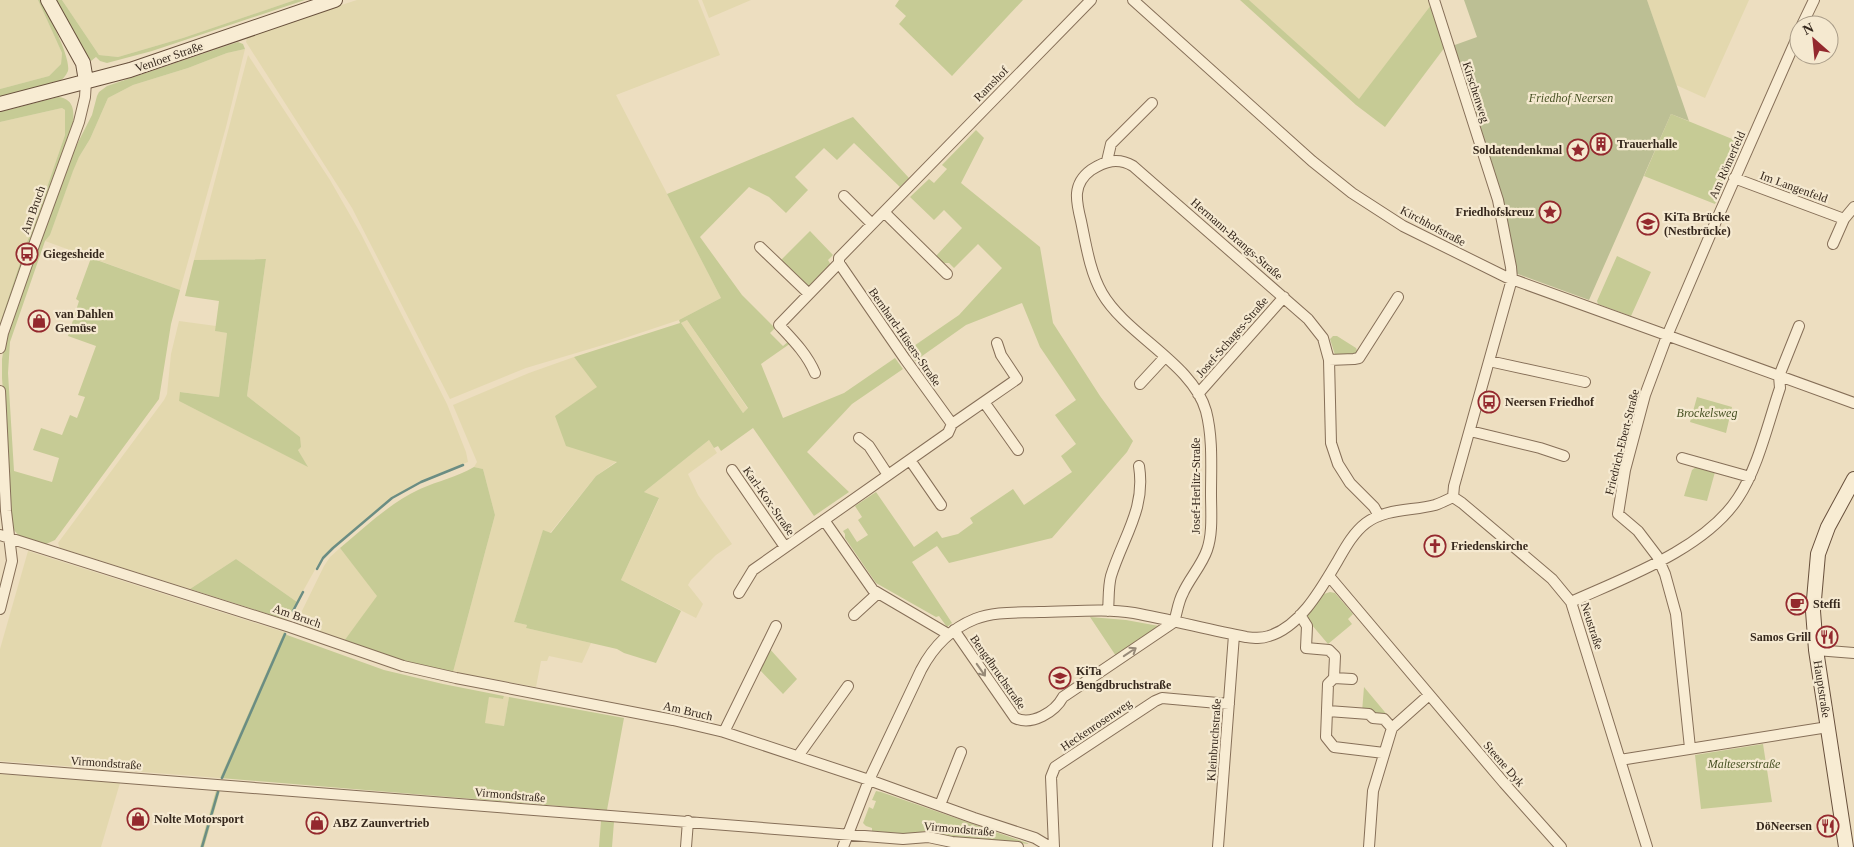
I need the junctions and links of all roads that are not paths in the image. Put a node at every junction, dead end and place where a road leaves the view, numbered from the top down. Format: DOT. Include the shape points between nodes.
graph roads {
  1 [pos="48,0"];
  2 [pos="335,0"];
  3 [pos="1091,0"];
  4 [pos="1133,0"];
  5 [pos="1434,0"];
  6 [pos="1814,0"];
  7 [pos="1807,15"];
  8 [pos="1789,55"];
  9 [pos="86,81"];
  10 [pos="0,104"];
  11 [pos="1152,104"];
  12 [pos="1107,161"];
  13 [pos="1734,178"];
  14 [pos="844,196"];
  15 [pos="1854,207"];
  16 [pos="884,212"];
  17 [pos="1844,219"];
  18 [pos="872,224"];
  19 [pos="1833,244"];
  20 [pos="760,247"];
  21 [pos="839,263"];
  22 [pos="947,274"];
  23 [pos="1512,279"];
  24 [pos="809,294"];
  25 [pos="1284,297"];
  26 [pos="1398,297"];
  27 [pos="1799,326"];
  28 [pos="1667,336"];
  29 [pos="997,343"];
  30 [pos="0,348"];
  31 [pos="1165,357"];
  32 [pos="1329,360"];
  33 [pos="1489,362"];
  34 [pos="815,373"];
  35 [pos="1780,376"];
  36 [pos="1585,382"];
  37 [pos="1140,384"];
  38 [pos="0,391"];
  39 [pos="1198,394"];
  40 [pos="984,402"];
  41 [pos="1854,404"];
  42 [pos="952,424"];
  43 [pos="1470,431"];
  44 [pos="859,438"];
  45 [pos="1018,450"];
  46 [pos="1564,456"];
  47 [pos="1682,458"];
  48 [pos="910,460"];
  49 [pos="1138,466"];
  50 [pos="732,470"];
  51 [pos="888,475"];
  52 [pos="1750,477"];
  53 [pos="1854,479"];
  54 [pos="1453,497"];
  55 [pos="941,505"];
  56 [pos="1379,516"];
  57 [pos="824,520"];
  58 [pos="5,536"];
  59 [pos="786,547"];
  60 [pos="1659,561"];
  61 [pos="1329,576"];
  62 [pos="739,593"];
  63 [pos="878,593"];
  64 [pos="1571,602"];
  65 [pos="0,609"];
  66 [pos="1108,611"];
  67 [pos="854,615"];
  68 [pos="1300,615"];
  69 [pos="1174,622"];
  70 [pos="776,626"];
  71 [pos="951,632"];
  72 [pos="1234,635"];
  73 [pos="1816,650"];
  74 [pos="1854,653"];
  75 [pos="1334,678"];
  76 [pos="1352,679"];
  77 [pos="848,686"];
  78 [pos="1429,695"];
  79 [pos="1229,704"];
  80 [pos="1328,711"];
  81 [pos="1828,726"];
  82 [pos="1392,728"];
  83 [pos="724,732"];
  84 [pos="1690,748"];
  85 [pos="961,752"];
  86 [pos="1384,753"];
  87 [pos="798,756"];
  88 [pos="1620,760"];
  89 [pos="0,768"];
  90 [pos="869,780"];
  91 [pos="940,805"];
  92 [pos="688,821"];
  93 [pos="847,834"];
  94 [pos="955,845"];
  95 [pos="686,847"];
  96 [pos="843,847"];
  97 [pos="1018,847"];
  98 [pos="1050,847"];
  99 [pos="1054,847"];
  100 [pos="1218,847"];
  101 [pos="1369,847"];
  102 [pos="1561,847"];
  103 [pos="1647,847"];
  104 [pos="1846,847"];
  1 -- 9 [label="main road" via="83,63"];
  2 -- 9 [label="main road, Venloer Straße" via="130,70"];
  3 -- 16 [label="street, Ramshof"];
  4 -- 23 [label="street, Kirchhofstraße" via="1352,193 1403,226"];
  5 -- 23 [label="street, Kirschenweg" via="1498,200"];
  6 -- 7 [label="street"];
  8 -- 13 [label="street, Am Römerfeld"];
  9 -- 10 [label="main road, Venloer Straße"];
  9 -- 30 [label="street, Am Bruch" via="79,122"];
  11 -- 12 [label="street" via="1112,144"];
  12 -- 25 [label="street, Hermann-Brangs-Straße" via="1121,160 1133,166"];
  12 -- 31 [label="street, Josef-Herlitz-Straße" via="1089,172 1077,188 1076,201 1092,268 1102,293 1122,318"];
  13 -- 17 [label="street, Im Langenfeld"];
  13 -- 28 [label="street, Am Römerfeld"];
  14 -- 18 [label="street"];
  15 -- 17 [label="street"];
  16 -- 18 [label="street"];
  16 -- 22 [label="street"];
  17 -- 19 [label="street"];
  18 -- 21 [label="street"];
  20 -- 24 [label="street"];
  21 -- 24 [label="street"];
  21 -- 42 [label="street, Bernhard-Hüsers-Straße"];
  23 -- 28 [label="street, Kirchhofstraße"];
  23 -- 33 [label="street"];
  24 -- 34 [label="street" via="779,325 795,342"];
  25 -- 32 [label="street, Hermann-Brangs-Straße" via="1323,338"];
  25 -- 39 [label="street, Josef-Schages-Straße"];
  26 -- 32 [label="street" via="1359,358"];
  27 -- 35 [label="street"];
  28 -- 35 [label="street, Kirchhofstraße"];
  28 -- 60 [label="street, Friedrich-Ebert-Straße" via="1645,395 1625,470 1618,514 1638,531"];
  29 -- 40 [label="street, Karl-Kox-Straße" via="1001,355 1018,379"];
  31 -- 37 [label="street"];
  31 -- 39 [label="street, Josef-Herlitz-Straße"];
  32 -- 56 [label="street, Hermann-Brangs-Straße" via="1331,443 1338,464 1350,483"];
  33 -- 36 [label="street"];
  33 -- 43 [label="street"];
  35 -- 41 [label="street, Kirchhofstraße"];
  35 -- 52 [label="street" via="1780,388"];
  38 -- 58 [label="street"];
  39 -- 69 [label="street, Josef-Herlitz-Straße" via="1206,410 1210,440 1211,520 1207,550 1182,594"];
  40 -- 42 [label="street, Karl-Kox-Straße"];
  40 -- 45 [label="street"];
  42 -- 48 [label="street, Karl-Kox-Straße" via="948,433"];
  43 -- 46 [label="street"];
  43 -- 54 [label="street"];
  44 -- 51 [label="street" via="869,446"];
  47 -- 52 [label="street"];
  48 -- 51 [label="street, Karl-Kox-Straße"];
  48 -- 55 [label="street"];
  49 -- 66 [label="street" via="1141,482 1139,506 1111,578"];
  50 -- 59 [label="street, Karl-Kox-Straße"];
  51 -- 57 [label="street, Karl-Kox-Straße"];
  52 -- 60 [label="street" via="1720,520 1698,538"];
  53 -- 73 [label="main road, Hauptstraße" via="1828,527 1818,554 1813,611"];
  54 -- 56 [label="street, Bengdbruchstraße" via="1437,505"];
  54 -- 64 [label="street, Neustraße" via="1552,579"];
  56 -- 61 [label="street, Bengdbruchstraße" via="1364,524 1354,535"];
  57 -- 59 [label="street, Karl-Kox-Straße"];
  57 -- 63 [label="street"];
  58 -- 65 [label="street" via="12,561"];
  58 -- 83 [label="street, Am Bruch" via="403,666"];
  59 -- 62 [label="street, Karl-Kox-Straße" via="753,570"];
  60 -- 64 [label="street"];
  60 -- 84 [label="street, Friedrich-Ebert-Straße" via="1676,614"];
  61 -- 68 [label="street, Bengdbruchstraße"];
  61 -- 78 [label="street, Steene Dyk"];
  63 -- 67 [label="street"];
  63 -- 71 [label="street"];
  64 -- 88 [label="street, Neustraße"];
  66 -- 69 [label="street, Bengdbruchstraße"];
  66 -- 71 [label="street, Bengdbruchstraße" via="997,614 975,619"];
  68 -- 72 [label="street, Bengdbruchstraße" via="1288,627 1270,636"];
  68 -- 75 [label="street" via="1307,626 1306,648 1330,650 1335,656"];
  71 -- 69 [label="street, Bengdbruchstraße, one-way" via="1015,718 1022,722 1035,720"];
  69 -- 72 [label="street, Bengdbruchstraße"];
  70 -- 83 [label="street, Am Bruch"];
  71 -- 90 [label="street, Bengdbruchstraße" via="929,655"];
  72 -- 79 [label="street, Kleinbruchstraße"];
  73 -- 74 [label="street"];
  73 -- 81 [label="main road, Hauptstraße"];
  75 -- 76 [label="street"];
  75 -- 80 [label="street" via="1328,684"];
  77 -- 87 [label="street"];
  78 -- 82 [label="street"];
  78 -- 102 [label="street, Steene Dyk"];
  79 -- 99 [label="street, Heckenrosenweg" via="1162,698 1055,767 1051,777"];
  79 -- 100 [label="street, Kleinbruchstraße"];
  80 -- 82 [label="street" via="1369,714 1384,719"];
  80 -- 86 [label="street" via="1326,737 1334,747"];
  81 -- 84 [label="street"];
  81 -- 104 [label="main road, Hauptstraße"];
  82 -- 86 [label="street"];
  83 -- 87 [label="street, Am Bruch"];
  84 -- 88 [label="street"];
  85 -- 91 [label="street"];
  86 -- 101 [label="street" via="1373,792"];
  87 -- 90 [label="street, Am Bruch"];
  88 -- 103 [label="street, Neustraße"];
  89 -- 92 [label="street, Virmondstraße"];
  90 -- 91 [label="street, Am Bruch"];
  90 -- 93 [label="street, Bengdbruchstraße"];
  91 -- 98 [label="street, Am Bruch" via="1035,838"];
  92 -- 93 [label="street, Virmondstraße"];
  92 -- 95 [label="street"];
  93 -- 94 [label="street, Virmondstraße" via="903,839 931,837"];
  93 -- 96 [label="street, Bengdbruchstraße"];
  94 -- 97 [label="street, Virmondstraße"];
}
